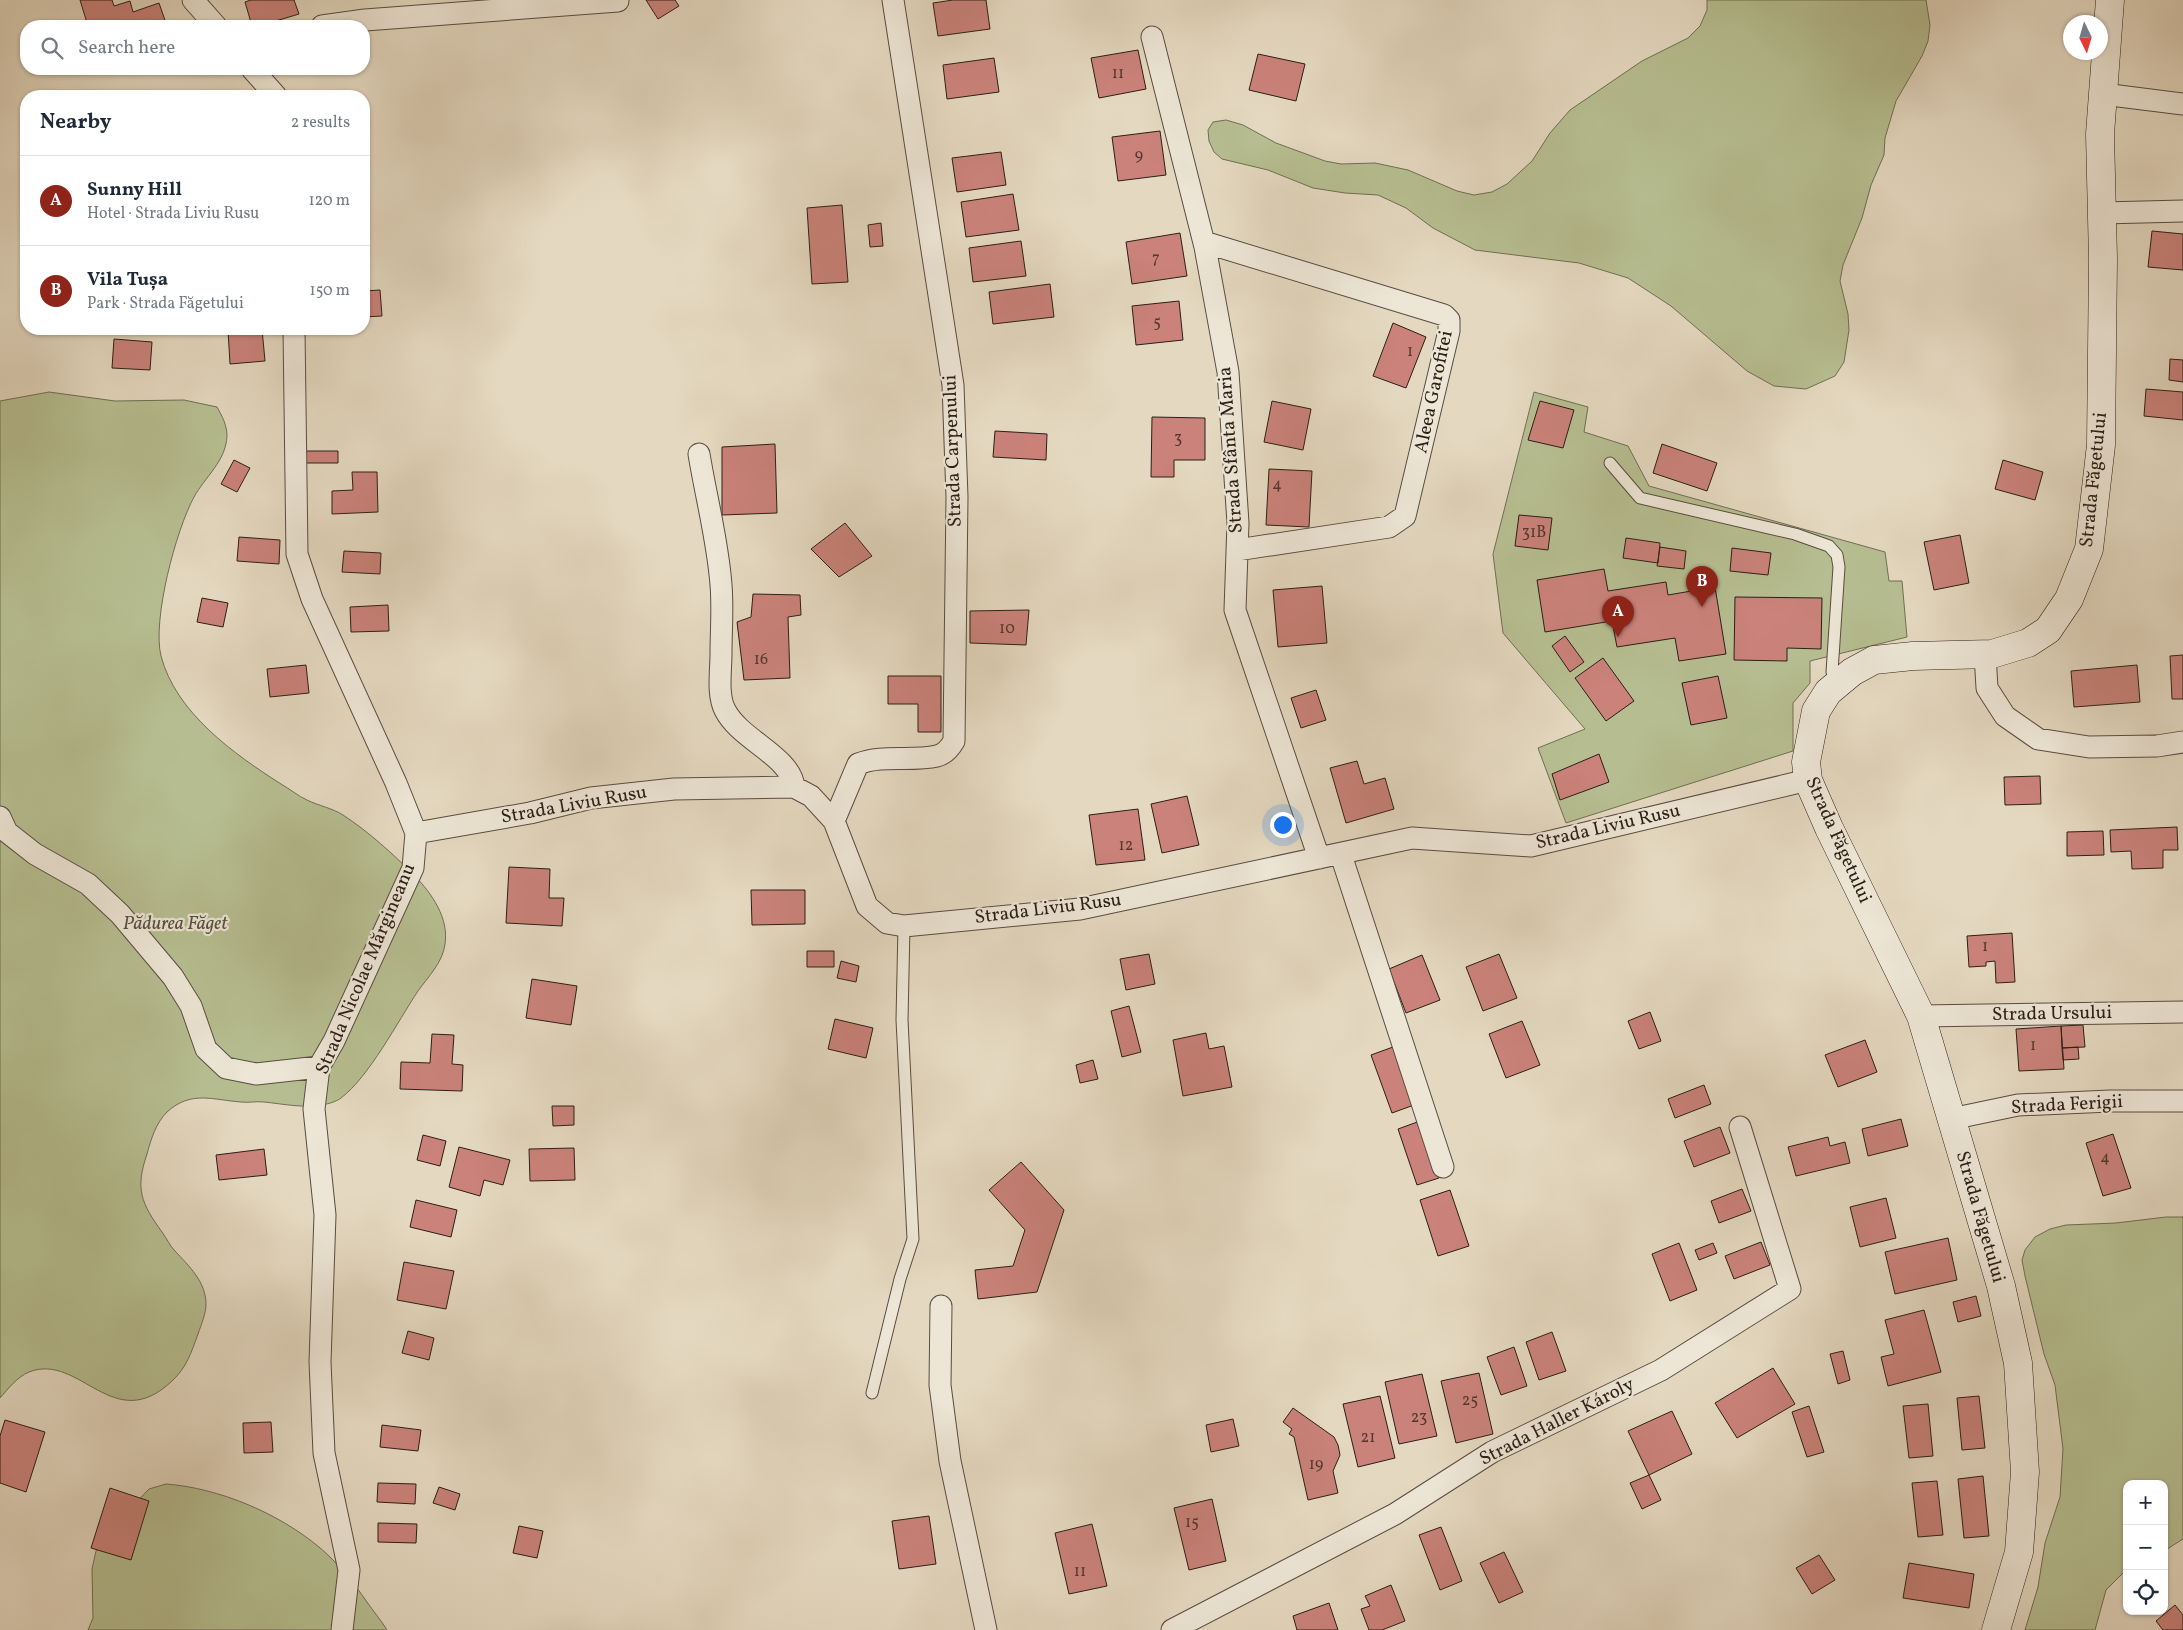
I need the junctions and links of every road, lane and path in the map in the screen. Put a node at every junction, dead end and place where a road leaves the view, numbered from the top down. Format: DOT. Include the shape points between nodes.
graph roads {
  1 [pos="193,0"];
  2 [pos="893,0"];
  3 [pos="2110,0"];
  4 [pos="618,1"];
  5 [pos="211,20"];
  6 [pos="365,20"];
  7 [pos="1152,36"];
  8 [pos="257,75"];
  9 [pos="271,90"];
  10 [pos="2103,94"];
  11 [pos="2183,104"];
  12 [pos="2183,211"];
  13 [pos="2102,214"];
  14 [pos="1204,242"];
  15 [pos="294,335"];
  16 [pos="699,454"];
  17 [pos="1610,463"];
  18 [pos="1237,550"];
  19 [pos="1985,654"];
  20 [pos="1838,683"];
  21 [pos="2183,742"];
  22 [pos="1808,780"];
  23 [pos="794,787"];
  24 [pos="0,817"];
  25 [pos="834,821"];
  26 [pos="416,833"];
  27 [pos="1341,855"];
  28 [pos="1319,858"];
  29 [pos="904,926"];
  30 [pos="2183,1012"];
  31 [pos="1921,1016"];
  32 [pos="320,1067"];
  33 [pos="2183,1101"];
  34 [pos="1952,1119"];
  35 [pos="1740,1127"];
  36 [pos="1443,1167"];
  37 [pos="941,1306"];
  38 [pos="872,1393"];
  39 [pos="342,1630"];
  40 [pos="986,1630"];
  41 [pos="1172,1630"];
  42 [pos="1996,1630"];
  1 -- 5 [label="street"];
  2 -- 25 [label="street, Strada Carpenului" via="953,384 956,497 954,741 948,750 937,756 870,759 858,764"];
  3 -- 10 [label="main road, Strada Făgetului"];
  4 -- 6 [label="street"];
  7 -- 14 [label="street, Strada Sfânta Maria"];
  8 -- 9 [label="street"];
  10 -- 11 [label="street"];
  10 -- 13 [label="main road, Strada Făgetului" via="2100,134"];
  12 -- 13 [label="street"];
  13 -- 19 [label="main road, Strada Făgetului" via="2101,445 2089,549 2069,599 2048,630 2028,643"];
  14 -- 18 [label="street, Strada Sfânta Maria" via="1228,372"];
  14 -- 18 [label="street, Aleea Garofitei" via="1444,315 1449,320 1449,332 1405,516 1389,527"];
  15 -- 26 [label="street, Strada Nicolae Mărgineanu" via="297,554 312,599"];
  16 -- 23 [label="street" via="721,585 724,710 749,738 785,766 791,773"];
  17 -- 20 [label="lane" via="1640,498 1795,534 1828,546 1837,555 1839,567 1832,672"];
  18 -- 28 [label="street, Strada Sfânta Maria" via="1235,610"];
  19 -- 20 [label="main road, Strada Făgetului" via="1874,660"];
  19 -- 21 [label="street" via="1987,688 2005,716 2038,740 2089,747 2157,746"];
  20 -- 22 [label="main road, Strada Făgetului" via="1816,711 1806,762"];
  22 -- 27 [label="street, Strada Liviu Rusu" via="1531,846 1412,838"];
  22 -- 31 [label="main road, Strada Făgetului"];
  23 -- 25 [label="street, Strada Liviu Rusu" via="811,796"];
  23 -- 26 [label="street, Strada Liviu Rusu" via="674,789 591,798 530,813"];
  24 -- 32 [label="street" via="7,832 35,854 88,884 120,914 173,977 191,1006 206,1049 226,1068 256,1074"];
  25 -- 29 [label="street, Strada Liviu Rusu" via="867,906 887,923"];
  26 -- 32 [label="street, Strada Nicolae Mărgineanu" via="412,868"];
  27 -- 28 [label="street, Strada Liviu Rusu"];
  27 -- 36 [label="street"];
  28 -- 29 [label="street, Strada Liviu Rusu" via="1080,909"];
  29 -- 38 [label="lane" via="902,1020 913,1239"];
  30 -- 31 [label="street, Strada Ursului"];
  31 -- 34 [label="main road, Strada Făgetului"];
  32 -- 39 [label="street, Strada Nicolae Mărgineanu" via="314,1109 325,1215 320,1362 324,1453 348,1570"];
  33 -- 34 [label="street, Strada Ferigii" via="2018,1105"];
  34 -- 42 [label="main road, Strada Făgetului" via="2001,1286 2018,1363 2025,1472 2019,1543"];
  35 -- 41 [label="street, Strada Haller Károly" via="1790,1289 1661,1370 1492,1452 1395,1514"];
  37 -- 40 [label="street" via="940,1385 950,1461"];
}
